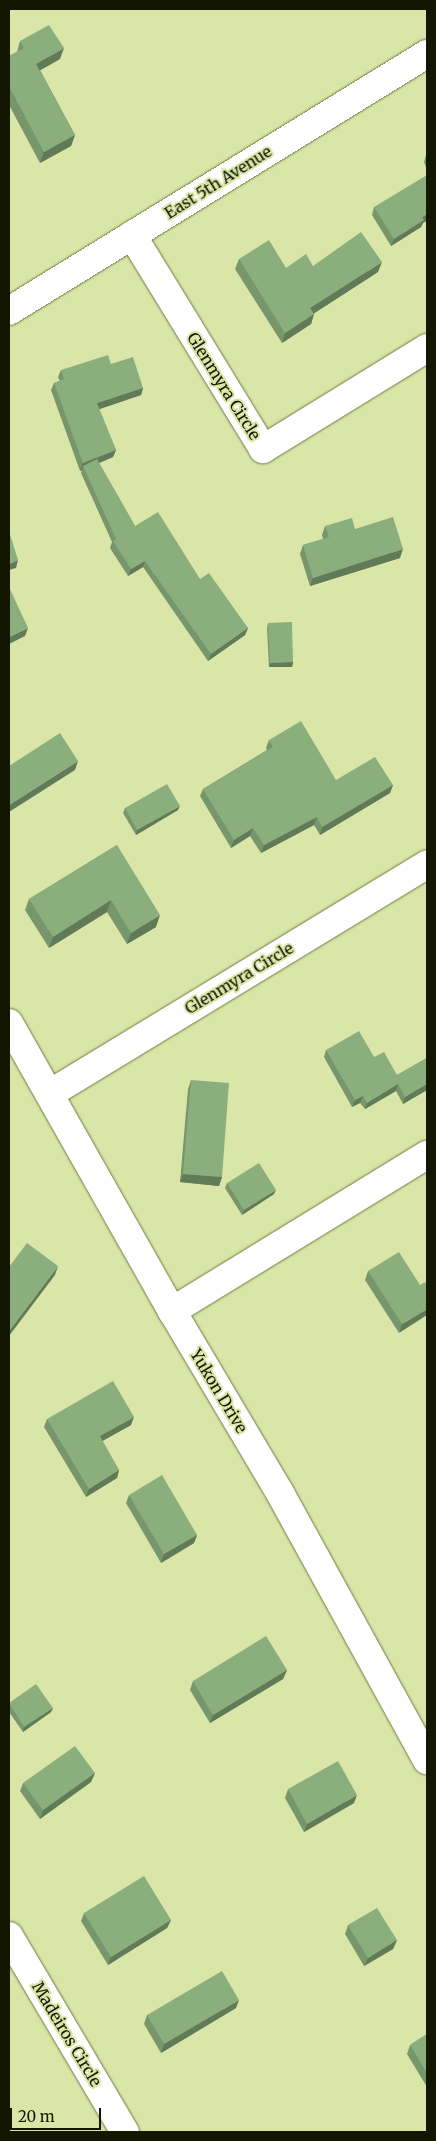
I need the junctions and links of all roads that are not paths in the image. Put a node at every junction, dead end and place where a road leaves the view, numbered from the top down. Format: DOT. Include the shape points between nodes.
graph roads {
  1 [pos="427,54"];
  2 [pos="132,235"];
  3 [pos="9,311"];
  4 [pos="427,348"];
  5 [pos="427,864"];
  6 [pos="9,1023"];
  7 [pos="51,1093"];
  8 [pos="427,1155"];
  9 [pos="172,1311"];
  10 [pos="427,1760"];
  11 [pos="9,1936"];
  12 [pos="125,2132"];
  1 -- 2 [label="street, East 5th Avenue"];
  2 -- 3 [label="street, East 5th Avenue"];
  2 -- 4 [label="street, Glenmyra Circle" via="263,449"];
  5 -- 7 [label="street, Glenmyra Circle"];
  6 -- 7 [label="street, Yukon Drive"];
  7 -- 9 [label="street, Yukon Drive"];
  8 -- 9 [label="street"];
  9 -- 10 [label="street, Yukon Drive" via="280,1493"];
  11 -- 12 [label="street, Madeiros Circle"];
}
